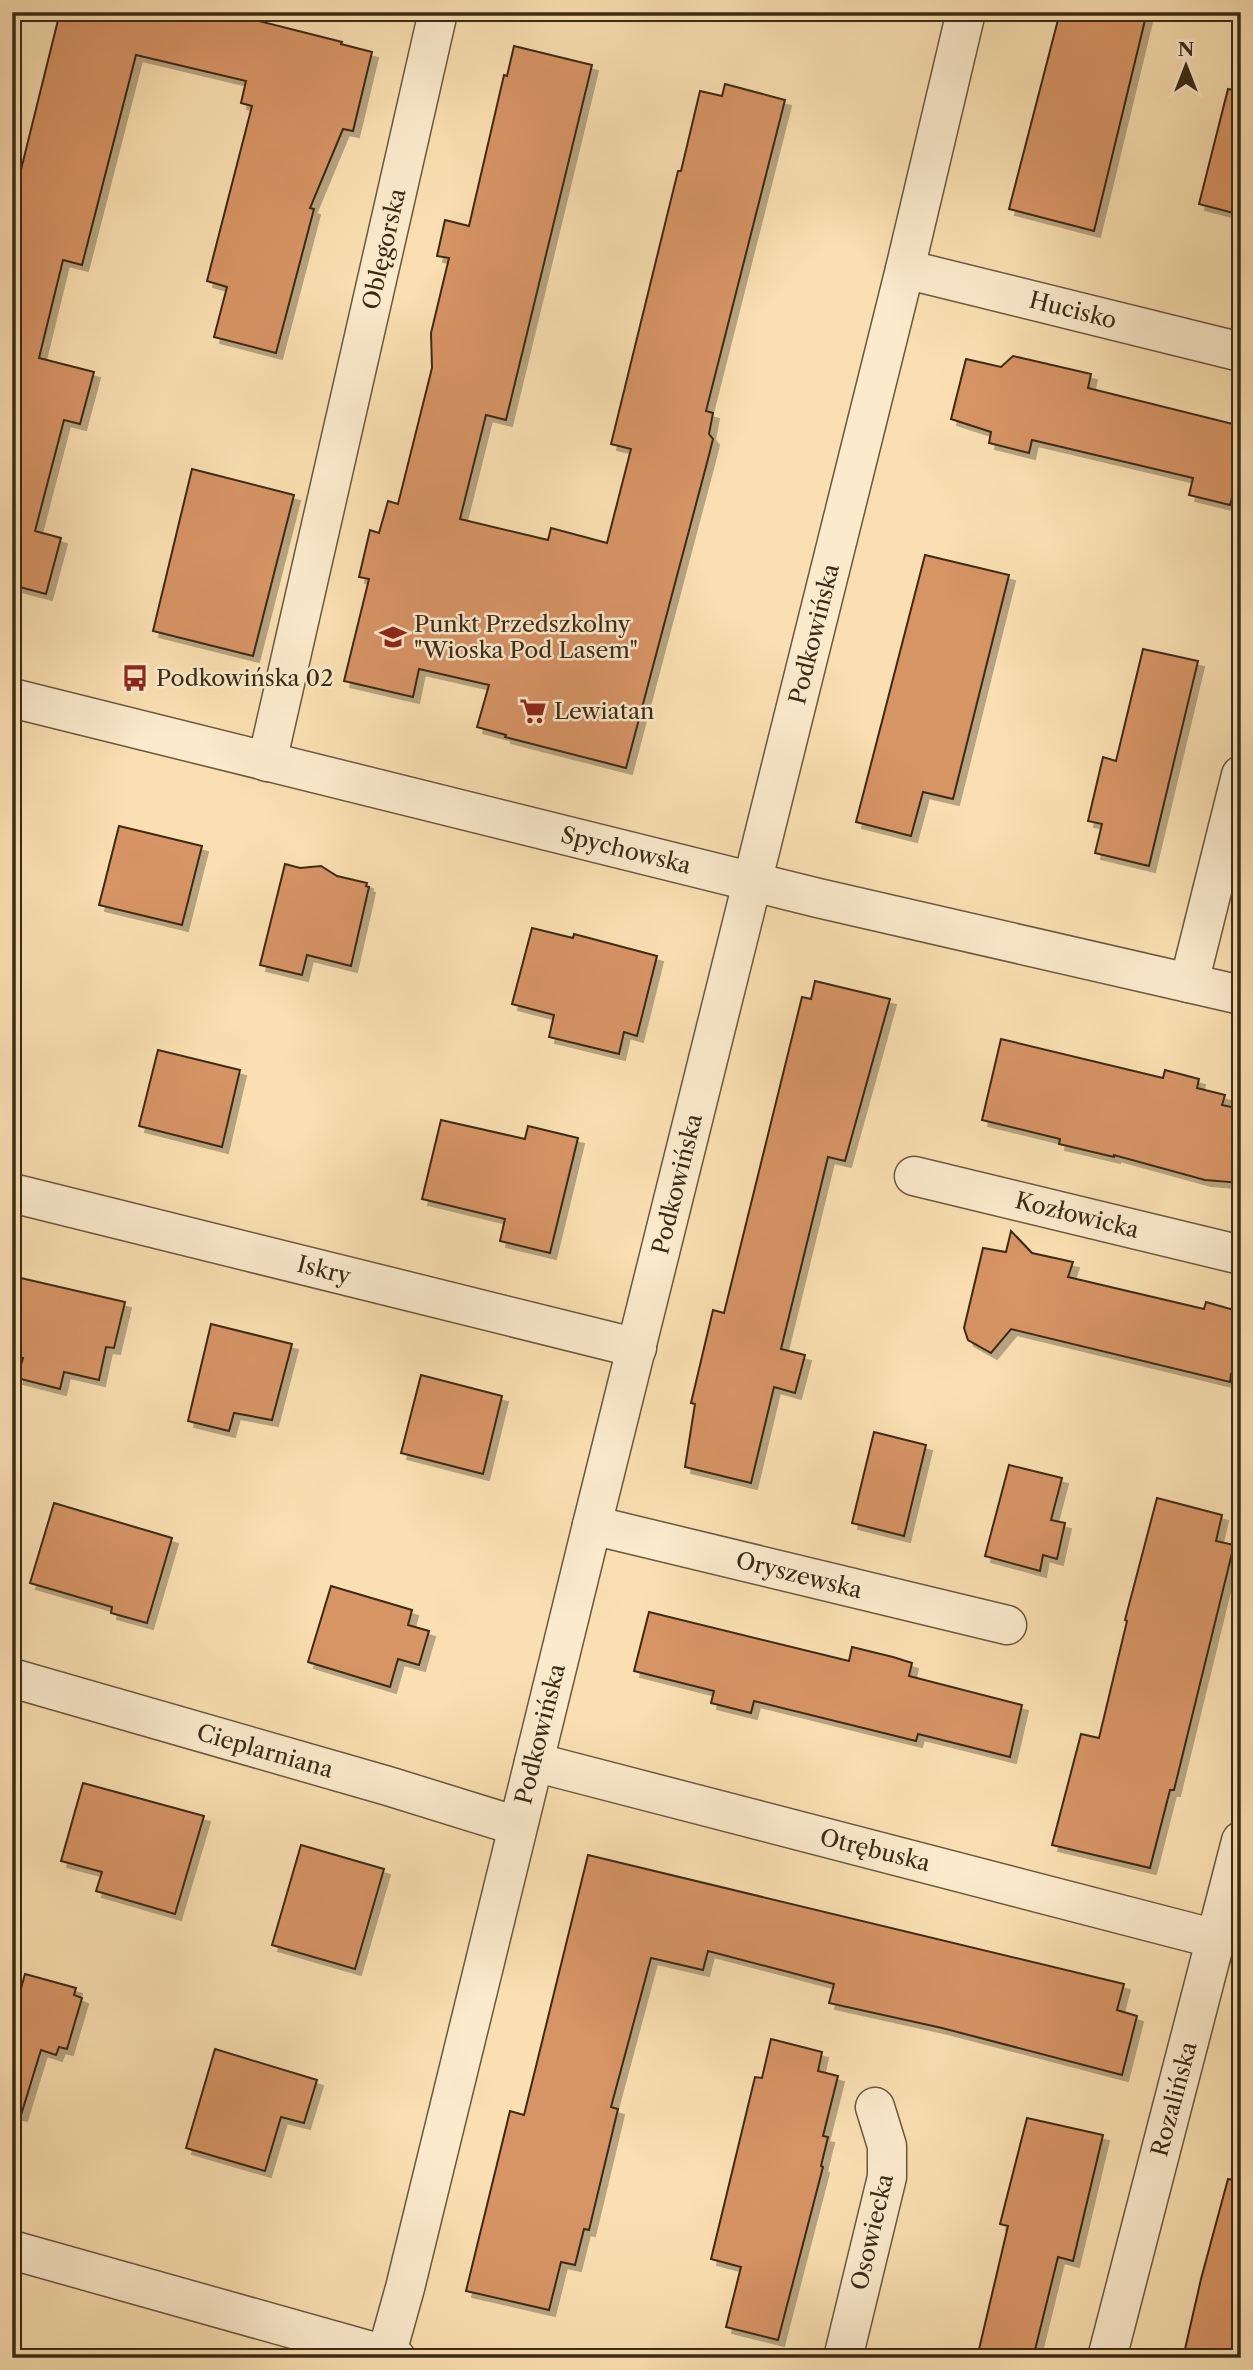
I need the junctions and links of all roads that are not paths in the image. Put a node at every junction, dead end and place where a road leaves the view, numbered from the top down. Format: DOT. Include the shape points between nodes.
graph roads {
  1 [pos="438,12"];
  2 [pos="966,12"];
  3 [pos="905,269"];
  4 [pos="1241,352"];
  5 [pos="12,698"];
  6 [pos="267,762"];
  7 [pos="1241,775"];
  8 [pos="753,881"];
  9 [pos="1189,982"];
  10 [pos="1241,995"];
  11 [pos="914,1176"];
  12 [pos="12,1193"];
  13 [pos="1241,1255"];
  14 [pos="637,1348"];
  15 [pos="592,1525"];
  16 [pos="1007,1626"];
  17 [pos="12,1678"];
  18 [pos="534,1762"];
  19 [pos="517,1826"];
  20 [pos="1241,1841"];
  21 [pos="1216,1939"];
  22 [pos="875,2107"];
  23 [pos="12,2250"];
  24 [pos="391,2357"];
  25 [pos="843,2358"];
  26 [pos="1107,2358"];
  1 -- 6 [label="street, Oblęgorska"];
  2 -- 3 [label="street, Podkowińska"];
  3 -- 4 [label="street, Hucisko"];
  3 -- 8 [label="street, Podkowińska"];
  5 -- 6 [label="street, Spychowska"];
  6 -- 8 [label="street, Spychowska"];
  7 -- 9 [label="street"];
  8 -- 9 [label="street, Spychowska"];
  8 -- 14 [label="street, Podkowińska"];
  9 -- 10 [label="street, Spychowska"];
  11 -- 13 [label="street, Kozłowicka"];
  12 -- 14 [label="street, Iskry"];
  14 -- 15 [label="street, Podkowińska"];
  15 -- 16 [label="street, Oryszewska"];
  15 -- 18 [label="street, Podkowińska"];
  17 -- 19 [label="street, Cieplarniana"];
  18 -- 19 [label="street, Podkowińska"];
  18 -- 21 [label="street, Otrębuska"];
  19 -- 24 [label="street, Podkowińska"];
  20 -- 21 [label="street, Rozalińska"];
  21 -- 26 [label="street, Rozalińska"];
  22 -- 25 [label="street, Osowiecka" via="887,2146 887,2177"];
  23 -- 24 [label="street"];
}
